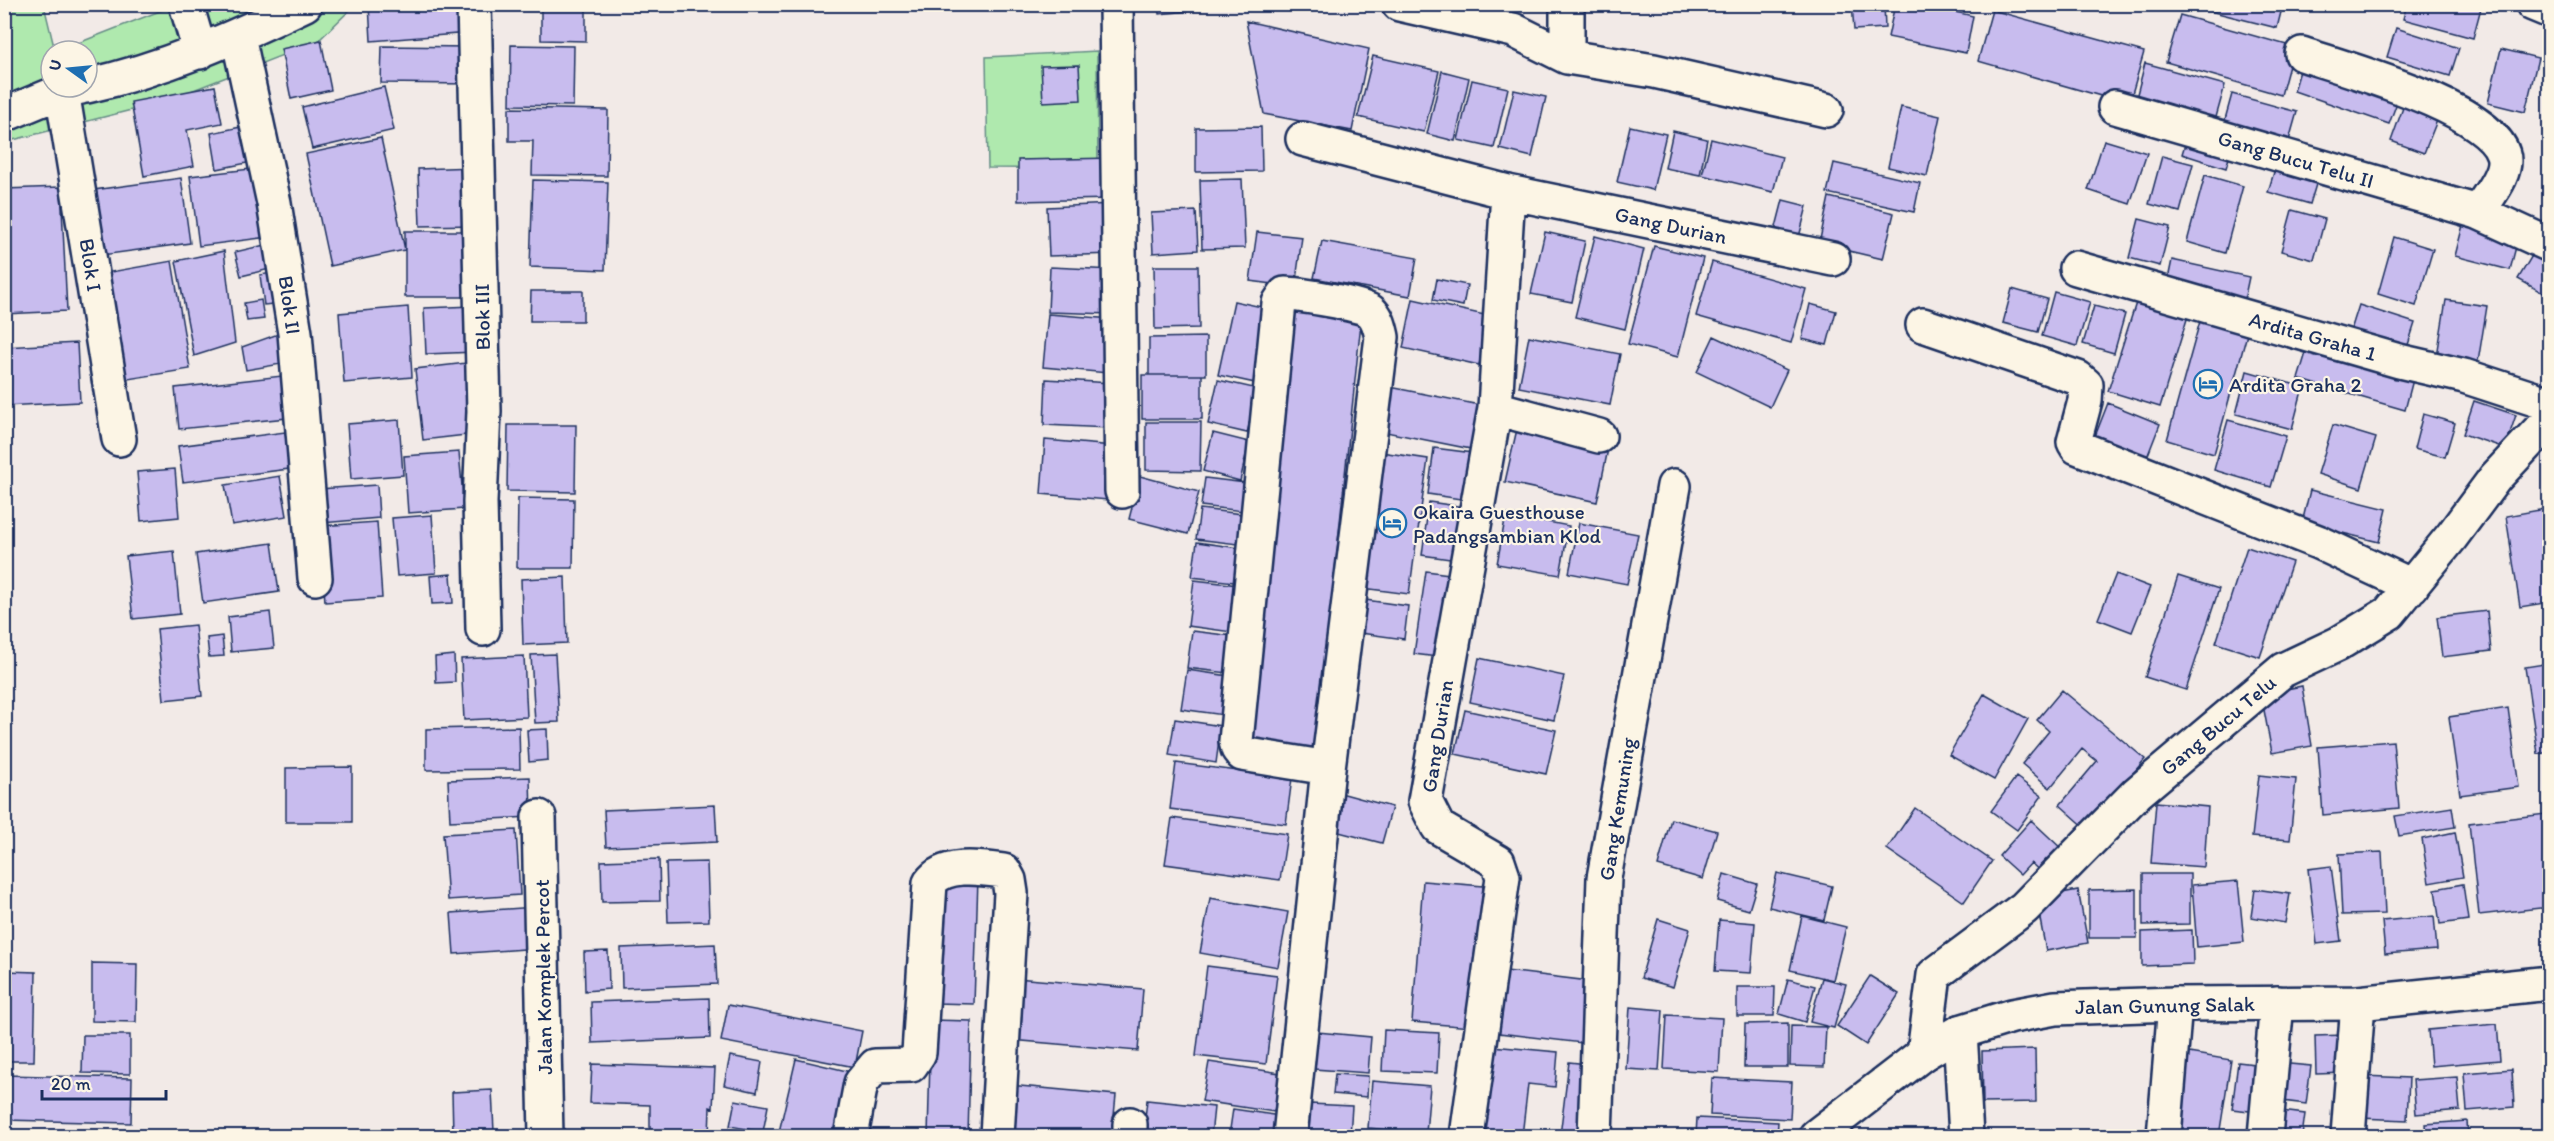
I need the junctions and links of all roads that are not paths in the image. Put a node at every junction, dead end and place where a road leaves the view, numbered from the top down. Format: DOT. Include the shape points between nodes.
graph roads {
  1 [pos="186,4"];
  2 [pos="304,4"];
  3 [pos="474,4"];
  4 [pos="1116,4"];
  5 [pos="1399,4"];
  6 [pos="1567,4"];
  7 [pos="2534,4"];
  8 [pos="2550,11"];
  9 [pos="238,36"];
  10 [pos="200,52"];
  11 [pos="2302,54"];
  12 [pos="1567,57"];
  13 [pos="99,83"];
  14 [pos="47,99"];
  15 [pos="78,99"];
  16 [pos="2115,107"];
  17 [pos="1826,110"];
  18 [pos="4,115"];
  19 [pos="1303,139"];
  20 [pos="1508,192"];
  21 [pos="2478,212"];
  22 [pos="2550,245"];
  23 [pos="1833,259"];
  24 [pos="2076,268"];
  25 [pos="1923,325"];
  26 [pos="2550,404"];
  27 [pos="1495,408"];
  28 [pos="2550,419"];
  29 [pos="1599,436"];
  30 [pos="119,439"];
  31 [pos="1674,486"];
  32 [pos="1122,491"];
  33 [pos="315,578"];
  34 [pos="2412,586"];
  35 [pos="483,629"];
  36 [pos="1328,768"];
  37 [pos="539,817"];
  38 [pos="2550,983"];
  39 [pos="2277,1003"];
  40 [pos="2358,1003"];
  41 [pos="2175,1004"];
  42 [pos="1960,1032"];
  43 [pos="1924,1053"];
  44 [pos="546,1137"];
  45 [pos="851,1137"];
  46 [pos="997,1137"];
  47 [pos="1290,1137"];
  48 [pos="1467,1137"];
  49 [pos="1595,1137"];
  50 [pos="1816,1137"];
  51 [pos="1966,1137"];
  52 [pos="2164,1137"];
  53 [pos="2265,1137"];
  54 [pos="2348,1137"];
  1 -- 10 [label="street"];
  2 -- 9 [label="street"];
  3 -- 35 [label="street, Blok III" via="484,411 480,502"];
  4 -- 32 [label="street"];
  5 -- 12 [label="street" via="1514,30"];
  6 -- 12 [label="street"];
  7 -- 8 [label="street"];
  9 -- 10 [label="street"];
  9 -- 33 [label="street, Blok II" via="274,203 295,333"];
  10 -- 13 [label="street"];
  11 -- 21 [label="street" via="2424,96 2479,124 2497,142 2504,156 2500,176"];
  12 -- 17 [label="street" via="1654,71"];
  14 -- 18 [label="street"];
  15 -- 30 [label="street, Blok I"];
  16 -- 21 [label="street, Gang Bucu Telu II"];
  19 -- 20 [label="street, Gang Durian"];
  20 -- 23 [label="street, Gang Durian"];
  20 -- 27 [label="street, Gang Durian"];
  21 -- 22 [label="street, Gang Bucu Telu II"];
  24 -- 26 [label="street, Ardita Graha 1" via="2464,376"];
  25 -- 34 [label="street" via="2078,378 2086,385 2074,442 2077,447 2318,542"];
  27 -- 29 [label="street"];
  27 -- 48 [label="street, Gang Durian" via="1425,801 1438,827 1498,862 1503,877"];
  28 -- 34 [label="street, Gang Bucu Telu" via="2495,478"];
  31 -- 49 [label="street, Gang Kemuning" via="1604,878"];
  34 -- 43 [label="street, Gang Bucu Telu" via="2389,613 2338,644 2283,670 2137,793 2024,908 1934,975"];
  36 -- 36 [label="street" via="1382,337 1371,312 1358,306 1285,294 1280,303 1236,741 1242,754"];
  36 -- 47 [label="street"];
  37 -- 44 [label="street, Jalan Komplek Percot"];
  38 -- 40 [label="street, Jalan Gunung Salak"];
  39 -- 40 [label="street, Jalan Gunung Salak"];
  39 -- 41 [label="street, Jalan Gunung Salak"];
  39 -- 53 [label="street"];
  40 -- 54 [label="street"];
  41 -- 42 [label="street, Jalan Gunung Salak" via="2055,1008"];
  41 -- 52 [label="street"];
  42 -- 43 [label="street, Jalan Gunung Salak"];
  42 -- 51 [label="street"];
  43 -- 50 [label="street, Jalan Gunung Salak"];
  45 -- 46 [label="street" via="861,1083 875,1066 911,1065 919,1053 930,883 941,871 955,869 1004,871 1009,880"];
}
